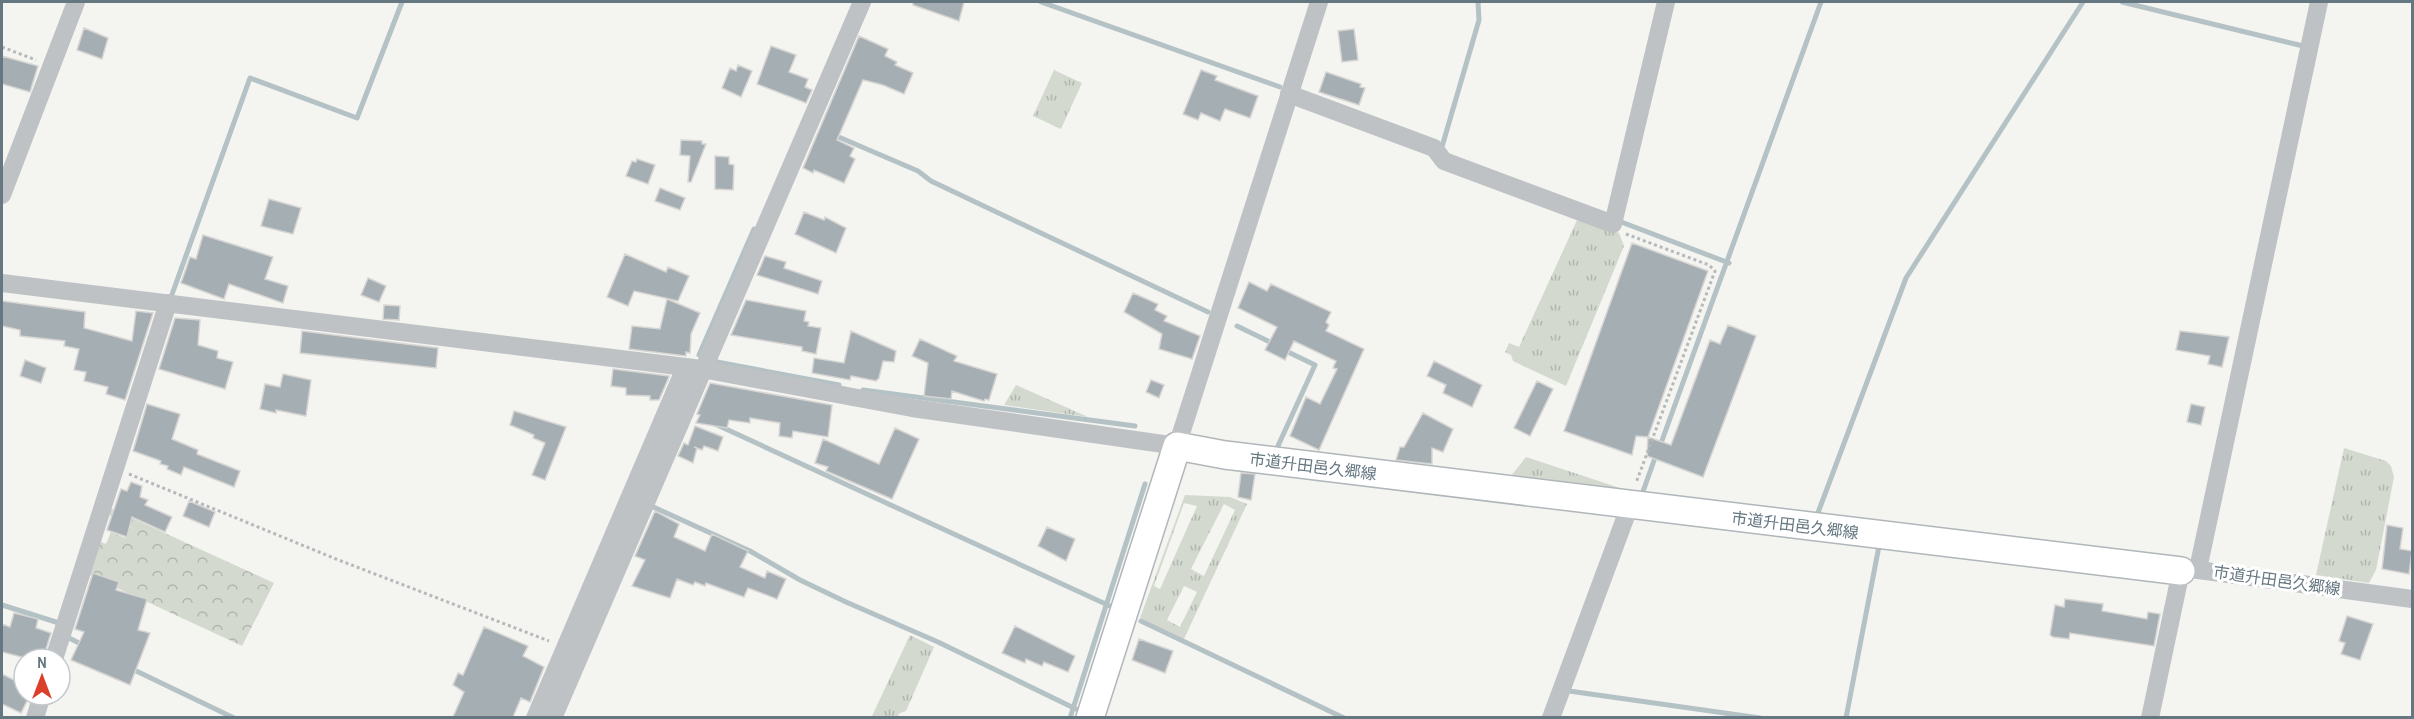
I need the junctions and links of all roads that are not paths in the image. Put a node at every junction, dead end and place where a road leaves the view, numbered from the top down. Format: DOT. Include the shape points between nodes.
graph roads {
  1 [pos="76,2"];
  2 [pos="862,2"];
  3 [pos="1319,2"];
  4 [pos="1666,2"];
  5 [pos="2319,2"];
  6 [pos="1289,94"];
  7 [pos="2,195"];
  8 [pos="2,283"];
  9 [pos="166,308"];
  10 [pos="693,369"];
  11 [pos="1177,447"];
  12 [pos="1635,501"];
  13 [pos="2189,570"];
  14 [pos="2412,599"];
  15 [pos="58,647"];
  16 [pos="535,717"];
  17 [pos="553,717"];
  18 [pos="1090,717"];
  19 [pos="1551,717"];
  20 [pos="2150,717"];
  1 -- 7 [label="street"];
  2 -- 10 [label="street"];
  3 -- 6 [label="street"];
  4 -- 6 [label="street" via="1614,221 1444,161 1434,148"];
  5 -- 13 [label="street"];
  6 -- 11 [label="street"];
  8 -- 9 [label="street"];
  9 -- 10 [label="street"];
  9 -- 15 [label="street"];
  10 -- 11 [label="street" via="912,408"];
  10 -- 16 [label="street"];
  10 -- 17 [label="street"];
  11 -- 12 [label="street, 市道升田邑久郷線"];
  11 -- 18 [label="street"];
  12 -- 13 [label="street, 市道升田邑久郷線"];
  12 -- 19 [label="street"];
  13 -- 14 [label="street, 市道升田邑久郷線"];
  13 -- 20 [label="street"];
}
